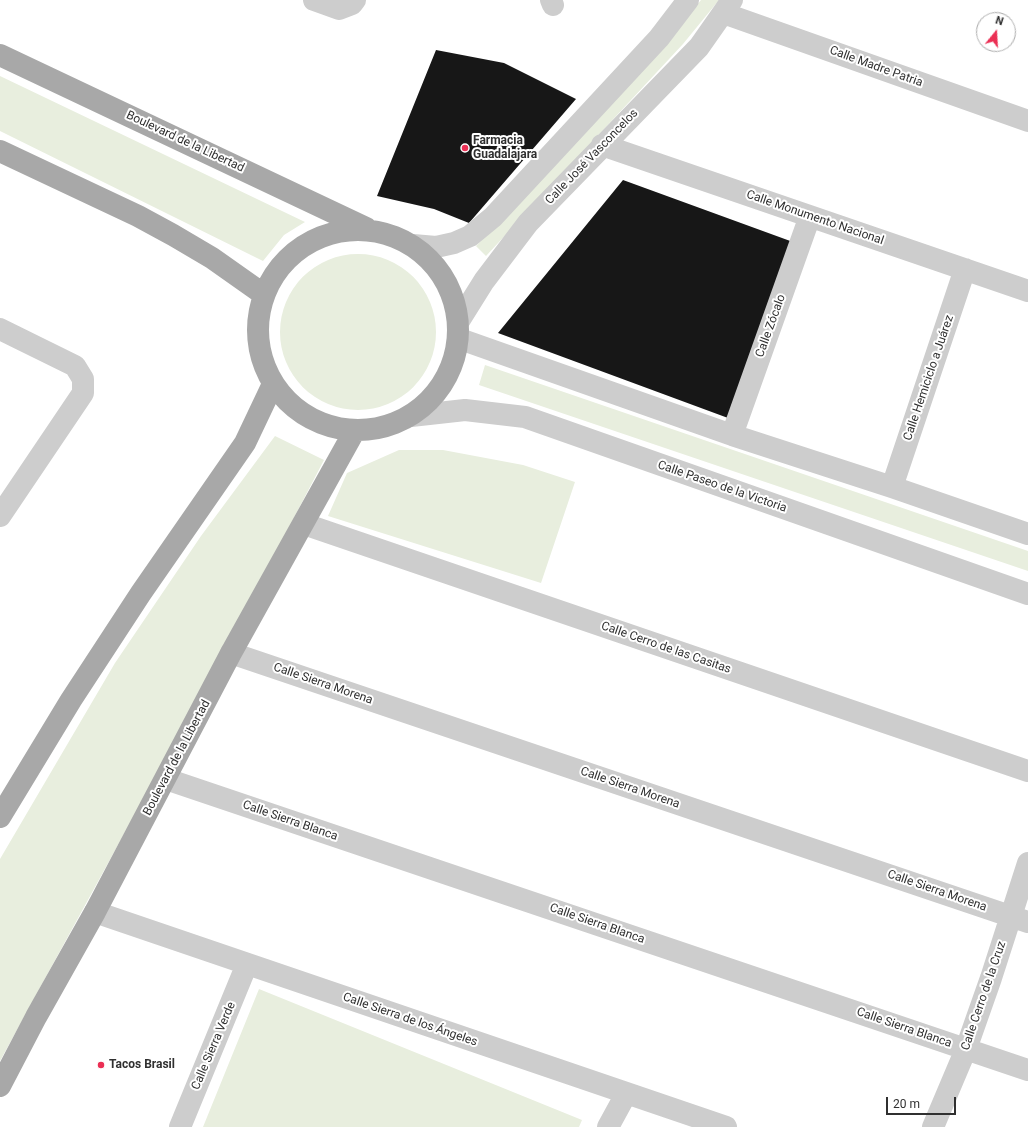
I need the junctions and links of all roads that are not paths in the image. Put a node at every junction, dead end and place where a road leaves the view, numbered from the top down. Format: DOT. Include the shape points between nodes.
graph roads {
  1 [pos="355,0"];
  2 [pos="688,0"];
  3 [pos="320,3"];
  4 [pos="728,7"];
  5 [pos="0,55"];
  6 [pos="1028,122"];
  7 [pos="602,145"];
  8 [pos="0,151"];
  9 [pos="810,216"];
  10 [pos="369,229"];
  11 [pos="413,245"];
  12 [pos="966,269"];
  13 [pos="1028,291"];
  14 [pos="263,294"];
  15 [pos="0,329"];
  16 [pos="459,330"];
  17 [pos="273,384"];
  18 [pos="411,416"];
  19 [pos="355,430"];
  20 [pos="732,435"];
  21 [pos="892,487"];
  22 [pos="2,508"];
  23 [pos="304,524"];
  24 [pos="1028,534"];
  25 [pos="1028,594"];
  26 [pos="232,653"];
  27 [pos="1028,771"];
  28 [pos="166,779"];
  29 [pos="2,808"];
  30 [pos="1028,863"];
  31 [pos="95,912"];
  32 [pos="1019,919"];
  33 [pos="248,964"];
  34 [pos="966,1049"];
  35 [pos="1028,1070"];
  36 [pos="0,1086"];
  37 [pos="626,1094"];
  38 [pos="180,1127"];
  39 [pos="608,1127"];
  40 [pos="726,1127"];
  41 [pos="933,1127"];
  1 -- 3 [label="street" via="352,4 338,9"];
  2 -- 11 [label="street" via="658,38 493,217 470,236 454,243 436,247"];
  4 -- 6 [label="street, Calle Madre Patria"];
  4 -- 7 [label="street, Calle José Vasconcelos" via="699,47"];
  5 -- 10 [label="main road, Boulevard de la Libertad"];
  7 -- 9 [label="street, Calle Monumento Nacional"];
  7 -- 16 [label="street, Calle José Vasconcelos" via="528,223 484,281"];
  8 -- 14 [label="main road" via="173,235 212,258"];
  9 -- 12 [label="street, Calle Monumento Nacional"];
  9 -- 20 [label="street, Calle Zócalo"];
  10 -- 11 [label="main road" via="392,235"];
  10 -- 14 [label="main road" via="336,231 305,244 280,266"];
  11 -- 16 [label="main road" via="431,259 445,278 454,298"];
  12 -- 13 [label="street, Calle Monumento Nacional"];
  12 -- 21 [label="street, Calle Hemiciclo a Juárez"];
  14 -- 17 [label="main road" via="258,317 258,340 263,363"];
  15 -- 22 [label="street" via="75,366 83,379 83,393"];
  16 -- 18 [label="main road" via="454,363 444,383 429,402"];
  16 -- 20 [label="street"];
  17 -- 19 [label="main road" via="295,408 323,424"];
  17 -- 29 [label="main road" via="245,443 141,593"];
  18 -- 19 [label="main road" via="384,427"];
  18 -- 25 [label="street, Calle Paseo de la Victoria" via="465,410 524,417"];
  19 -- 23 [label="main road, Boulevard de la Libertad"];
  20 -- 21 [label="street"];
  21 -- 24 [label="street"];
  23 -- 26 [label="main road, Boulevard de la Libertad"];
  23 -- 27 [label="street, Calle Cerro de las Casitas"];
  26 -- 28 [label="main road, Boulevard de la Libertad"];
  26 -- 32 [label="street, Calle Sierra Morena"];
  28 -- 31 [label="main road, Boulevard de la Libertad"];
  28 -- 34 [label="street, Calle Sierra Blanca"];
  30 -- 32 [label="street, Calle Cerro de la Cruz"];
  31 -- 33 [label="street, Calle Sierra de los Ángeles"];
  31 -- 36 [label="main road, Boulevard de la Libertad"];
  32 -- 34 [label="street, Calle Cerro de la Cruz"];
  33 -- 37 [label="street, Calle Sierra de los Ángeles"];
  33 -- 38 [label="street, Calle Sierra Verde"];
  34 -- 35 [label="street, Calle Sierra Blanca"];
  34 -- 41 [label="street, Calle Cerro de la Cruz"];
  37 -- 39 [label="street"];
  37 -- 40 [label="street, Calle Sierra de los Ángeles"];
}
